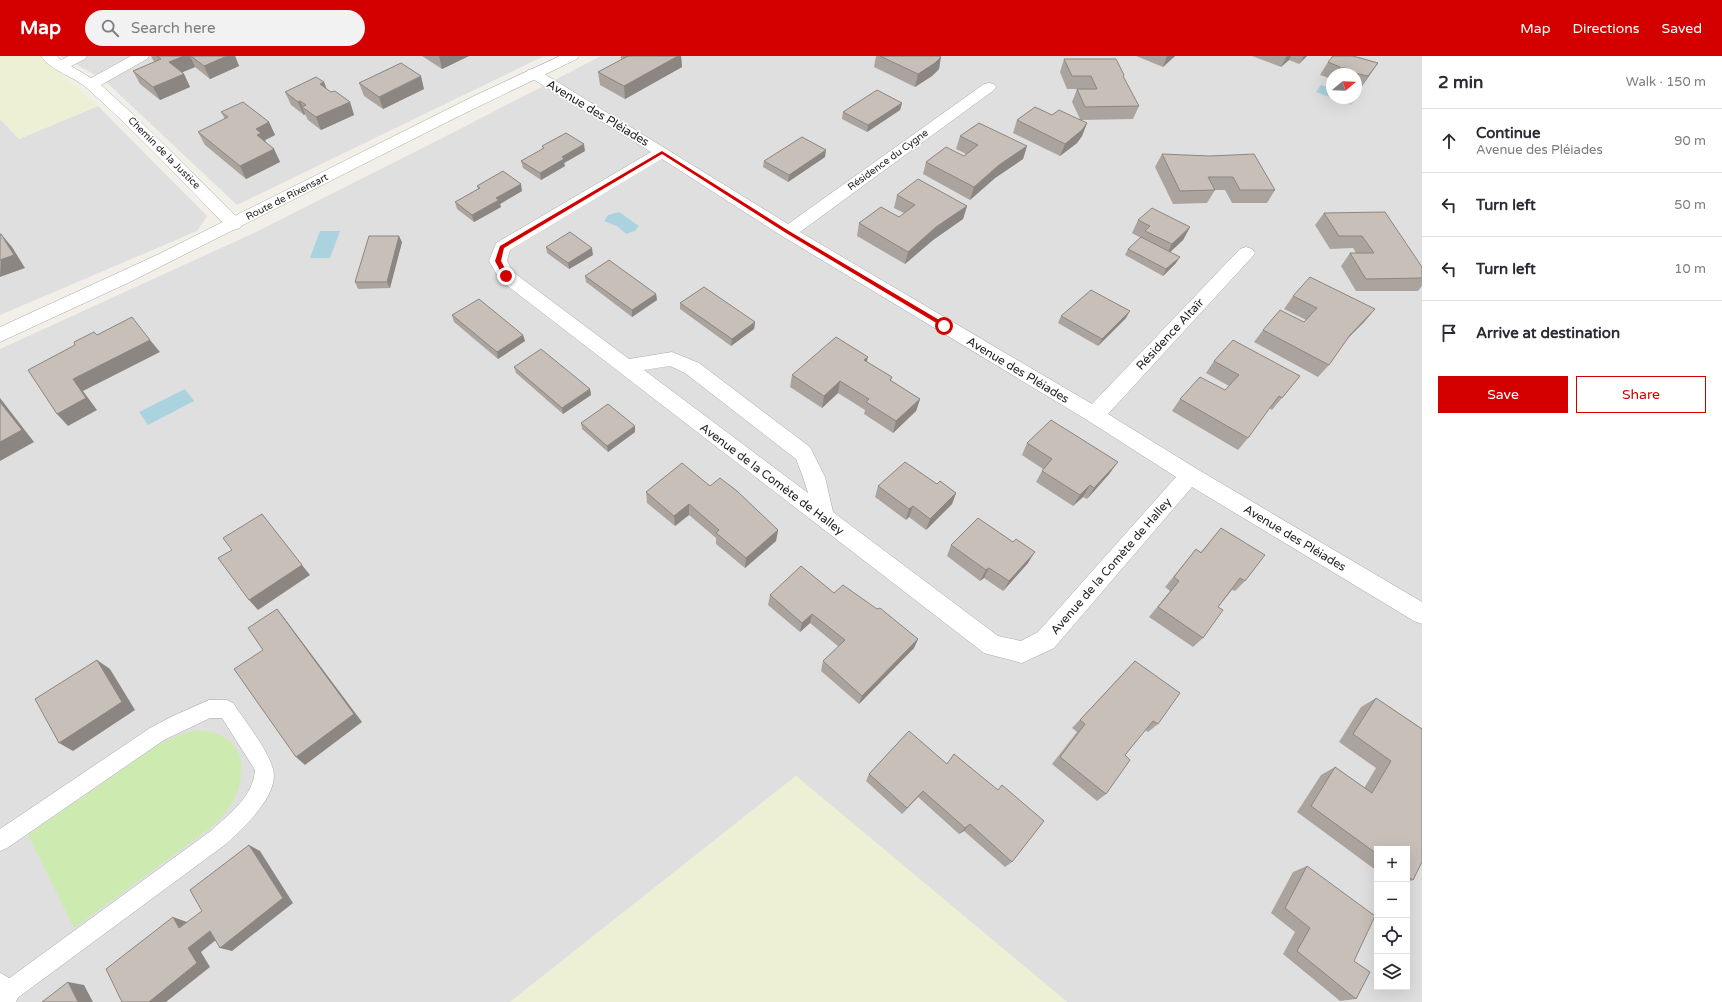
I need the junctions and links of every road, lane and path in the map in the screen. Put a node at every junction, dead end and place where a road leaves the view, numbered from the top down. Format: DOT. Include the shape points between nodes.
graph roads {
  1 [pos="48,56"];
  2 [pos="80,56"];
  3 [pos="142,56"];
  4 [pos="572,56"];
  5 [pos="60,66"];
  6 [pos="533,73"];
  7 [pos="91,84"];
  8 [pos="988,87"];
  9 [pos="662,152"];
  10 [pos="234,224"];
  11 [pos="788,232"];
  12 [pos="1246,253"];
  13 [pos="0,335"];
  14 [pos="626,367"];
  15 [pos="1094,415"];
  16 [pos="1190,476"];
  17 [pos="823,517"];
  18 [pos="1422,614"];
  19 [pos="0,841"];
  20 [pos="2,992"];
  1 -- 5 [label="street, Chemin de la Justice"];
  2 -- 5 [label="street"];
  3 -- 7 [label="street"];
  4 -- 6 [label="street, Route de Rixensart"];
  5 -- 7 [label="street, Chemin de la Justice"];
  6 -- 9 [label="street, Avenue des Pléiades"];
  6 -- 10 [label="street, Route de Rixensart"];
  7 -- 10 [label="street, Chemin de la Justice" via="131,120"];
  8 -- 11 [label="street, Résidence du Cygne"];
  9 -- 11 [label="street, Avenue des Pléiades"];
  9 -- 14 [label="street, Avenue de la Comète de Halley" via="502,248 498,261 506,276"];
  10 -- 13 [label="street, Route de Rixensart" via="73,303"];
  11 -- 15 [label="street, Avenue des Pléiades"];
  12 -- 15 [label="street, Résidence Altaïr"];
  14 -- 17 [label="street, Avenue de la Comète de Halley"];
  14 -- 17 [label="street" via="672,359 692,368 803,453 815,477"];
  15 -- 16 [label="street, Avenue des Pléiades"];
  16 -- 17 [label="street, Avenue de la Comète de Halley" via="1046,640 1022,652 992,646"];
  16 -- 18 [label="street, Avenue des Pléiades"];
  19 -- 20 [label="lane" via="157,734 209,709 227,709 264,768 263,787 248,809 219,837"];
}
